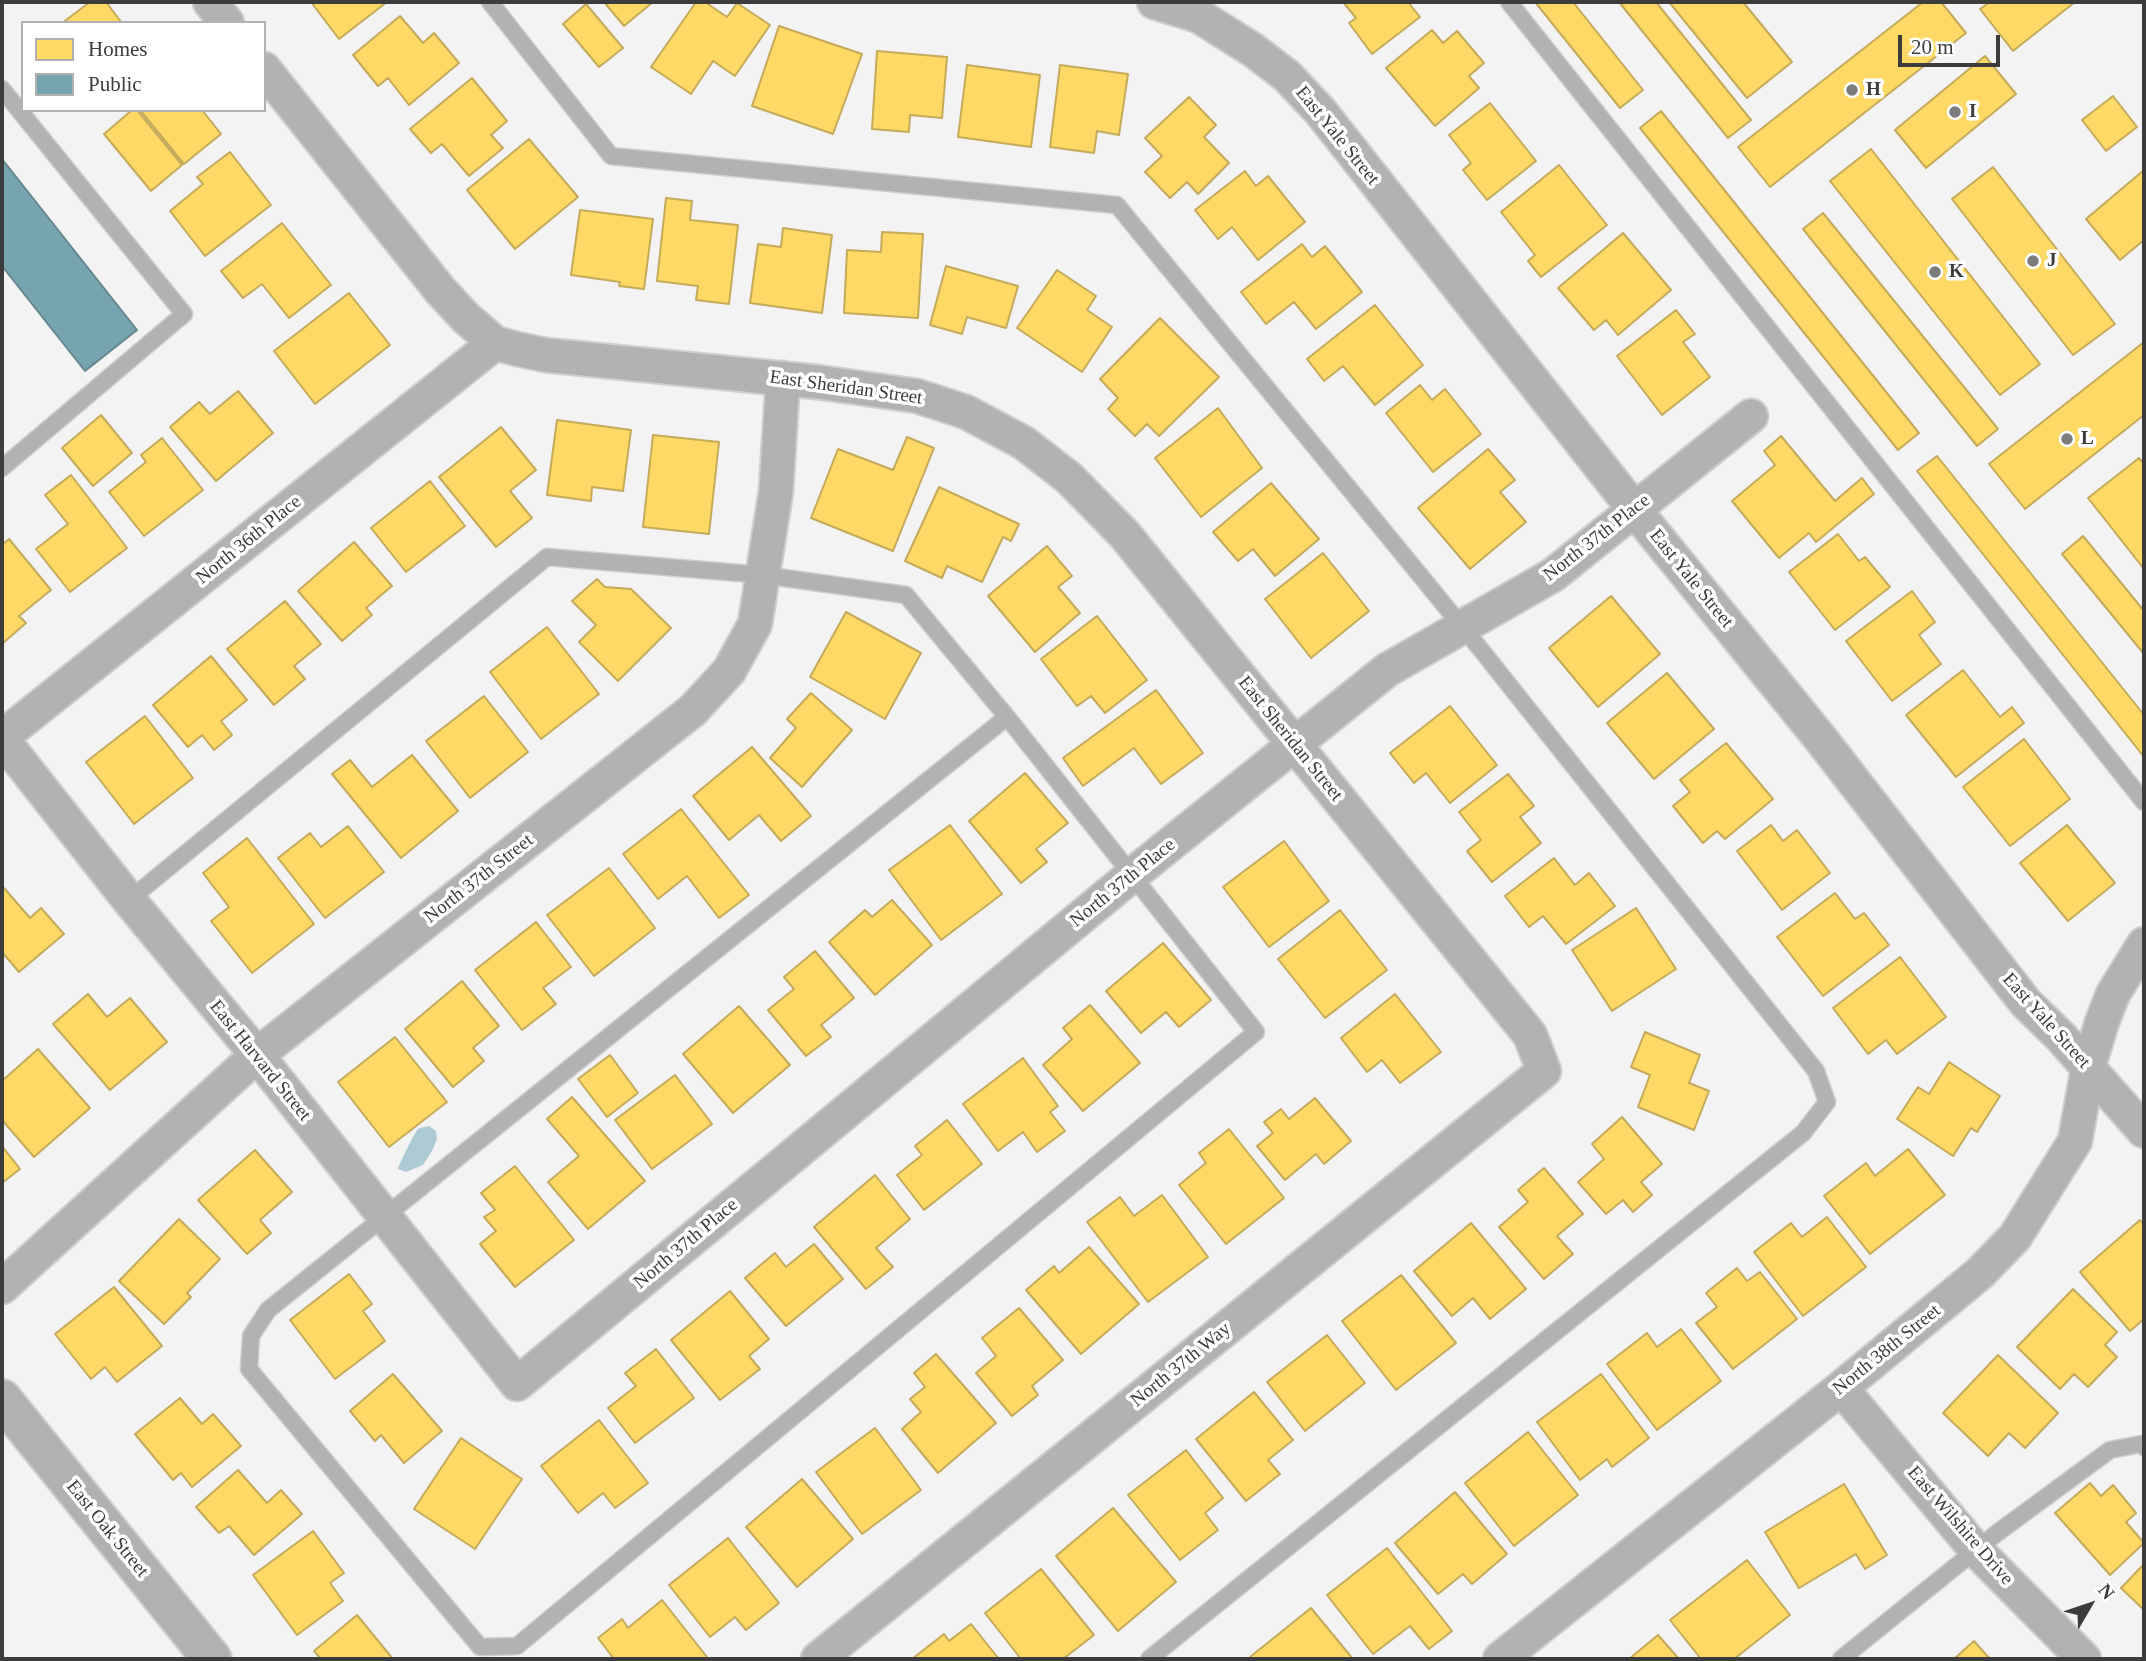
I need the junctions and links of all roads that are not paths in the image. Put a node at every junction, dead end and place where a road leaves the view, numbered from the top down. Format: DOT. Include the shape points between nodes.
graph roads {
  1 [pos="210,2"];
  2 [pos="490,2"];
  3 [pos="1154,2"];
  4 [pos="1509,2"];
  5 [pos="225,21"];
  6 [pos="266,72"];
  7 [pos="2,89"];
  8 [pos="495,342"];
  9 [pos="783,378"];
  10 [pos="1752,416"];
  11 [pos="2,468"];
  12 [pos="1634,509"];
  13 [pos="763,575"];
  14 [pos="1462,626"];
  15 [pos="1007,717"];
  16 [pos="2,738"];
  17 [pos="1295,745"];
  18 [pos="2144,802"];
  19 [pos="1132,875"];
  20 [pos="129,901"];
  21 [pos="2144,943"];
  22 [pos="257,1055"];
  23 [pos="2088,1068"];
  24 [pos="1544,1071"];
  25 [pos="2144,1131"];
  26 [pos="385,1217"];
  27 [pos="2,1287"];
  28 [pos="517,1384"];
  29 [pos="1841,1388"];
  30 [pos="2,1399"];
  31 [pos="2144,1447"];
  32 [pos="1976,1550"];
  33 [pos="212,1659"];
  34 [pos="818,1659"];
  35 [pos="1149,1659"];
  36 [pos="1500,1659"];
  37 [pos="1841,1659"];
  38 [pos="2084,1659"];
  1 -- 5 [label="street"];
  2 -- 14 [label="lane" via="611,156 1117,205"];
  3 -- 12 [label="street, East Yale Street" via="1199,16 1287,76 1320,111"];
  4 -- 18 [label="lane"];
  6 -- 8 [label="street, East Sheridan Street" via="440,290"];
  7 -- 11 [label="lane" via="184,314"];
  8 -- 9 [label="street, East Sheridan Street" via="545,355"];
  8 -- 16 [label="street, North 36th Place"];
  9 -- 13 [label="street, North 37th Street" via="776,491"];
  9 -- 17 [label="street, East Sheridan Street" via="917,396 966,412 1024,443 1069,478 1125,535"];
  10 -- 12 [label="street, North 37th Place"];
  12 -- 14 [label="street, North 37th Place" via="1553,575"];
  12 -- 23 [label="street, East Yale Street" via="2026,1003"];
  13 -- 15 [label="lane" via="906,595"];
  13 -- 20 [label="lane" via="547,557"];
  13 -- 22 [label="street, North 37th Street" via="755,624 729,671 692,710"];
  14 -- 17 [label="street, North 37th Place" via="1387,670"];
  14 -- 35 [label="lane" via="1816,1071 1827,1102 1803,1133"];
  15 -- 19 [label="lane"];
  15 -- 26 [label="lane"];
  16 -- 20 [label="street, East Harvard Street"];
  17 -- 19 [label="street, North 37th Place"];
  17 -- 24 [label="street, East Sheridan Street" via="1530,1035"];
  19 -- 26 [label="lane" via="1256,1032 517,1646 480,1647 248,1369 251,1336 268,1311"];
  19 -- 28 [label="street, North 37th Place"];
  20 -- 22 [label="street, East Harvard Street"];
  21 -- 23 [label="street, North 38th Street" via="2113,994"];
  22 -- 26 [label="street, East Harvard Street"];
  22 -- 27 [label="street, North 37th Street"];
  23 -- 25 [label="street, East Yale Street"];
  23 -- 29 [label="street, North 38th Street" via="2075,1141 2015,1237 1980,1273"];
  24 -- 34 [label="street, North 37th Way"];
  26 -- 28 [label="street, East Harvard Street"];
  29 -- 32 [label="street, East Wilshire Drive"];
  29 -- 36 [label="street, North 38th Street"];
  30 -- 33 [label="street, East Oak Street"];
  31 -- 32 [label="lane" via="2110,1450"];
  32 -- 37 [label="lane"];
  32 -- 38 [label="street, East Wilshire Drive"];
}
